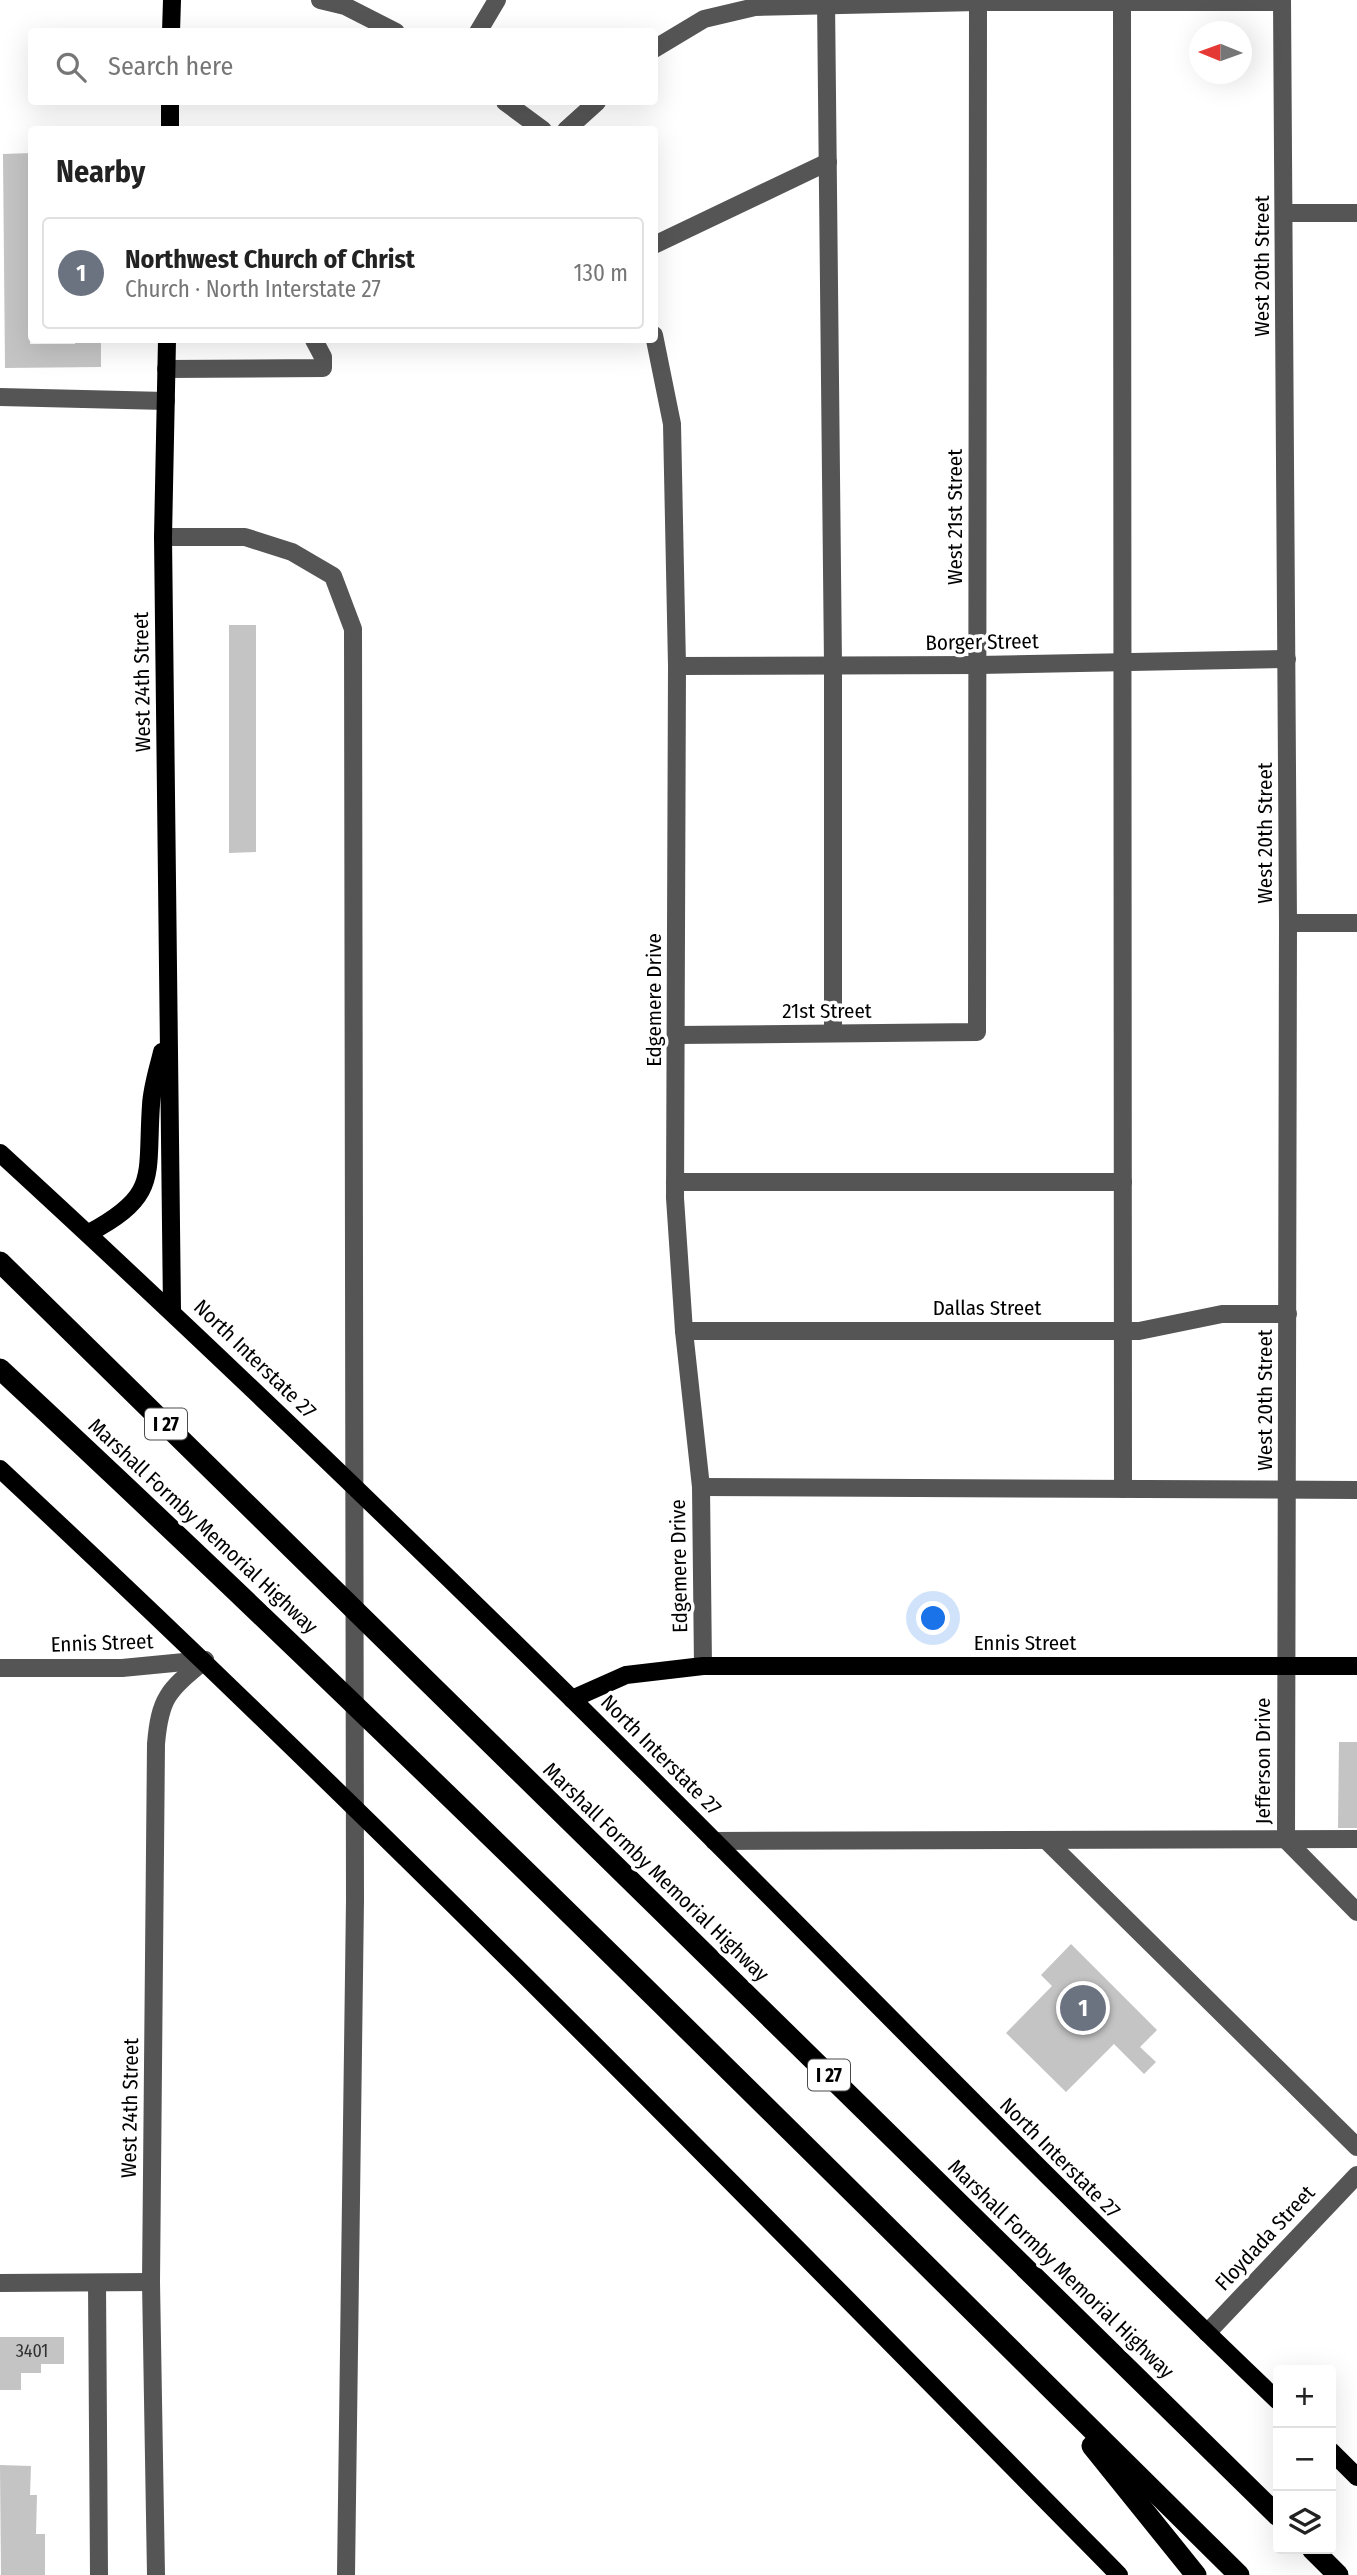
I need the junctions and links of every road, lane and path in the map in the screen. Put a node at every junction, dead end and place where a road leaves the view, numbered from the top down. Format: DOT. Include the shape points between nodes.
graph roads {
  1 [pos="172,0"];
  2 [pos="320,0"];
  3 [pos="497,0"];
  4 [pos="1282,1"];
  5 [pos="978,2"];
  6 [pos="1122,2"];
  7 [pos="826,3"];
  8 [pos="172,28"];
  9 [pos="388,28"];
  10 [pos="480,28"];
  11 [pos="658,47"];
  12 [pos="170,105"];
  13 [pos="509,105"];
  14 [pos="594,105"];
  15 [pos="170,126"];
  16 [pos="538,126"];
  17 [pos="570,126"];
  18 [pos="828,162"];
  19 [pos="1357,212"];
  20 [pos="1285,213"];
  21 [pos="658,243"];
  22 [pos="167,343"];
  23 [pos="316,343"];
  24 [pos="656,343"];
  25 [pos="166,369"];
  26 [pos="0,397"];
  27 [pos="166,401"];
  28 [pos="163,537"];
  29 [pos="1287,659"];
  30 [pos="1123,662"];
  31 [pos="978,665"];
  32 [pos="677,666"];
  33 [pos="834,666"];
  34 [pos="1288,923"];
  35 [pos="1357,923"];
  36 [pos="169,1025"];
  37 [pos="977,1032"];
  38 [pos="833,1033"];
  39 [pos="677,1035"];
  40 [pos="0,1153"];
  41 [pos="675,1182"];
  42 [pos="1123,1182"];
  43 [pos="89,1233"];
  44 [pos="0,1262"];
  45 [pos="172,1310"];
  46 [pos="1288,1314"];
  47 [pos="684,1331"];
  48 [pos="1123,1331"];
  49 [pos="0,1369"];
  50 [pos="0,1469"];
  51 [pos="701,1487"];
  52 [pos="1123,1489"];
  53 [pos="1287,1490"];
  54 [pos="1357,1490"];
  55 [pos="205,1660"];
  56 [pos="703,1666"];
  57 [pos="1286,1666"];
  58 [pos="1357,1666"];
  59 [pos="0,1668"];
  60 [pos="572,1699"];
  61 [pos="1357,1839"];
  62 [pos="1046,1840"];
  63 [pos="1286,1840"];
  64 [pos="714,1841"];
  65 [pos="1357,1912"];
  66 [pos="1357,2147"];
  67 [pos="1357,2175"];
  68 [pos="151,2282"];
  69 [pos="0,2283"];
  70 [pos="97,2283"];
  71 [pos="1207,2333"];
  72 [pos="1039,2378"];
  73 [pos="1273,2396"];
  74 [pos="1336,2456"];
  75 [pos="1357,2477"];
  76 [pos="1273,2511"];
  77 [pos="1316,2554"];
  78 [pos="99,2575"];
  79 [pos="156,2575"];
  80 [pos="346,2575"];
  81 [pos="1119,2575"];
  82 [pos="1195,2575"];
  83 [pos="1239,2575"];
  84 [pos="1338,2575"];
  1 -- 8 [label="main road"];
  2 -- 9 [label="street" via="345,6"];
  3 -- 10 [label="street"];
  4 -- 6 [label="street"];
  4 -- 20 [label="street, West 20th Street"];
  5 -- 6 [label="street"];
  5 -- 7 [label="street"];
  5 -- 31 [label="street, West 21st Street"];
  6 -- 30 [label="street"];
  7 -- 11 [label="street" via="755,8 704,19"];
  7 -- 18 [label="street"];
  12 -- 15 [label="main road"];
  13 -- 16 [label="street"];
  14 -- 17 [label="street"];
  18 -- 21 [label="street"];
  18 -- 33 [label="street"];
  19 -- 20 [label="street"];
  20 -- 29 [label="street, West 20th Street"];
  22 -- 25 [label="main road, West 24th Street"];
  23 -- 25 [label="street" via="323,368"];
  24 -- 32 [label="street, Edgemere Drive" via="672,424"];
  25 -- 27 [label="main road, West 24th Street"];
  26 -- 27 [label="street"];
  27 -- 28 [label="main road, West 24th Street"];
  28 -- 36 [label="main road, West 24th Street"];
  28 -- 80 [label="street" via="246,537 292,551 333,576 353,629 355,1900"];
  29 -- 30 [label="street, Borger Street"];
  29 -- 34 [label="street, West 20th Street"];
  30 -- 31 [label="street, Borger Street"];
  30 -- 42 [label="street"];
  31 -- 33 [label="street, Borger Street"];
  31 -- 37 [label="street, West 21st Street"];
  32 -- 33 [label="street, Borger Street"];
  32 -- 39 [label="street, Edgemere Drive"];
  33 -- 38 [label="street"];
  34 -- 35 [label="street"];
  34 -- 46 [label="street, West 20th Street"];
  36 -- 43 [label="main road, West 24th Street" via="151,1101 143,1188 128,1210"];
  36 -- 45 [label="main road, West 24th Street"];
  37 -- 38 [label="street, 21st Street"];
  38 -- 39 [label="street, 21st Street"];
  39 -- 41 [label="street, Edgemere Drive"];
  40 -- 43 [label="main road, North Interstate 27"];
  41 -- 42 [label="street"];
  41 -- 47 [label="street, Edgemere Drive"];
  42 -- 48 [label="street"];
  43 -- 45 [label="main road, North Interstate 27"];
  44 -- 76 [label="highway, Marshall Formby Memorial Highway / I 27"];
  45 -- 60 [label="main road, North Interstate 27"];
  46 -- 48 [label="street, Dallas Street" via="1222,1314"];
  46 -- 53 [label="street, West 20th Street"];
  47 -- 48 [label="street, Dallas Street"];
  47 -- 51 [label="street, Edgemere Drive"];
  48 -- 52 [label="street"];
  49 -- 72 [label="highway, Marshall Formby Memorial Highway" via="389,1737"];
  50 -- 55 [label="main road"];
  51 -- 52 [label="street"];
  51 -- 56 [label="street, Edgemere Drive"];
  52 -- 53 [label="street"];
  53 -- 54 [label="street"];
  53 -- 57 [label="street, West 20th Street"];
  55 -- 59 [label="street, Ennis Street" via="122,1668"];
  55 -- 68 [label="street, West 24th Street" via="173,1686 159,1711 156,1744"];
  55 -- 81 [label="main road" via="775,2225"];
  56 -- 57 [label="main road, Ennis Street"];
  56 -- 60 [label="main road, Ennis Street" via="626,1675"];
  57 -- 58 [label="main road, Ennis Street"];
  57 -- 63 [label="street, Jefferson Drive"];
  60 -- 64 [label="main road, North Interstate 27"];
  61 -- 63 [label="street"];
  62 -- 63 [label="street"];
  62 -- 64 [label="street"];
  62 -- 66 [label="street"];
  63 -- 65 [label="street, Jefferson Drive"];
  64 -- 71 [label="main road, North Interstate 27"];
  67 -- 71 [label="street, Floydada Street"];
  68 -- 70 [label="street"];
  68 -- 79 [label="street, West 24th Street"];
  69 -- 70 [label="street"];
  70 -- 78 [label="street"];
  71 -- 73 [label="main road, North Interstate 27"];
  72 -- 82 [label="highway"];
  72 -- 83 [label="highway, Marshall Formby Memorial Highway"];
  74 -- 75 [label="main road"];
  77 -- 84 [label="highway"];
}
